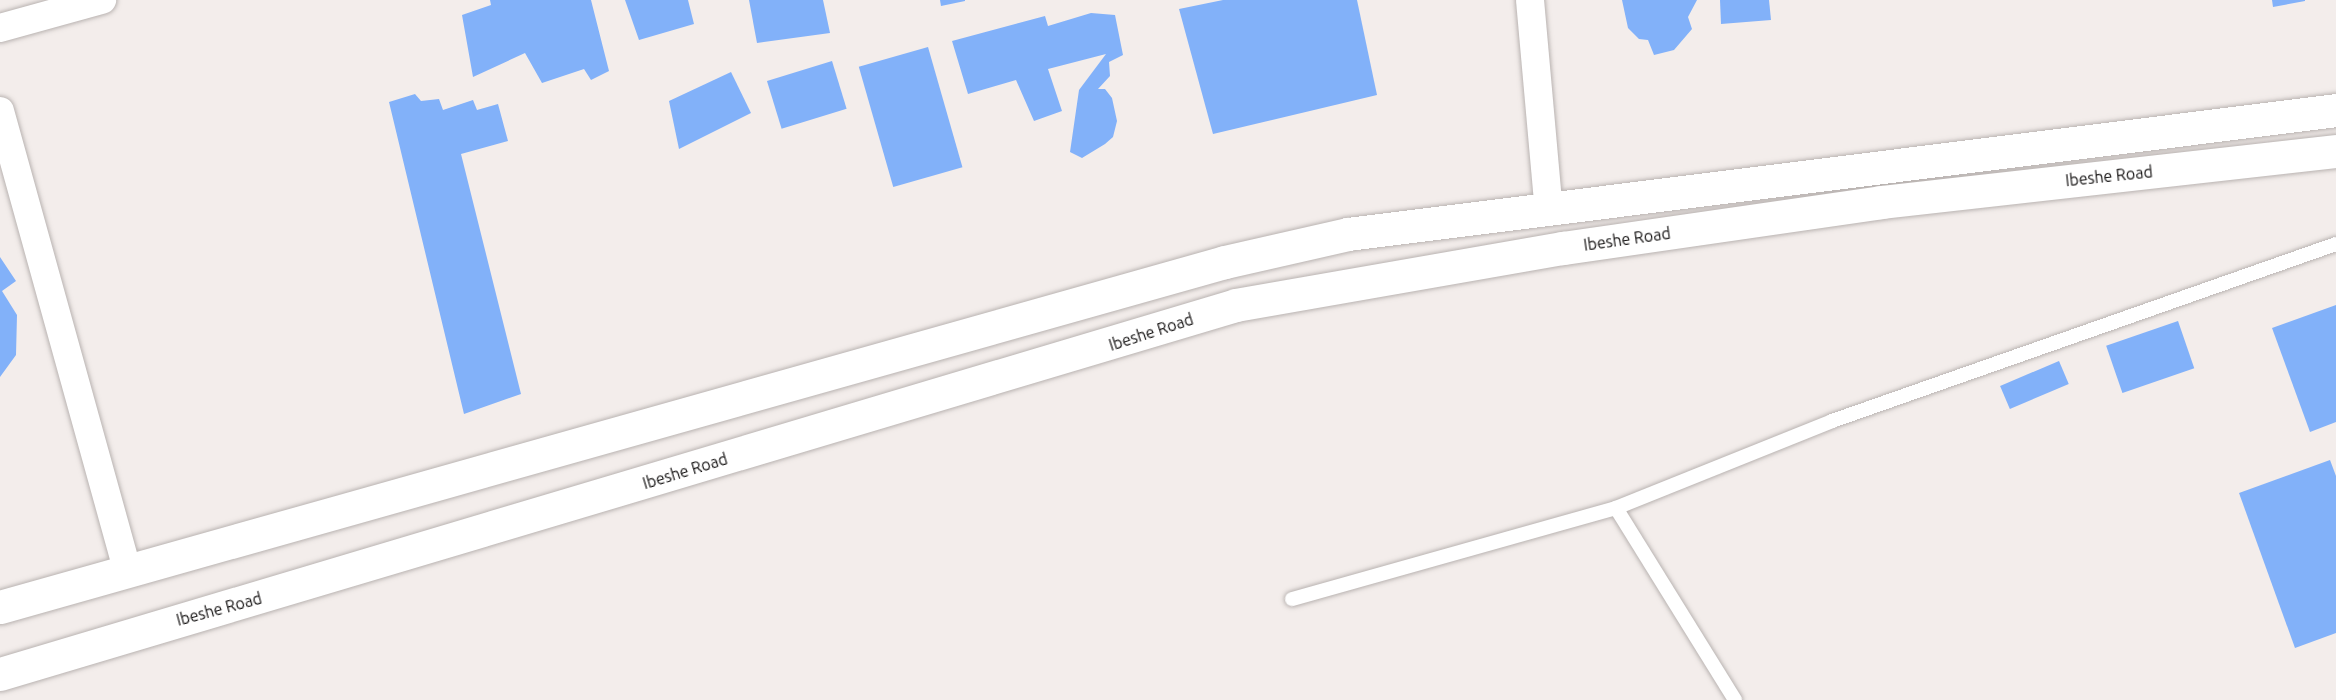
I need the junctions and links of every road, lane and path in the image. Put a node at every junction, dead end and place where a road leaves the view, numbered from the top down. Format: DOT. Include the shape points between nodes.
graph roads {
  1 [pos="102,0"];
  2 [pos="1530,0"];
  3 [pos="0,28"];
  4 [pos="2336,110"];
  5 [pos="0,111"];
  6 [pos="2336,151"];
  7 [pos="1549,211"];
  8 [pos="2336,244"];
  9 [pos="1616,508"];
  10 [pos="127,570"];
  11 [pos="1292,599"];
  12 [pos="0,607"];
  13 [pos="0,674"];
  14 [pos="1735,700"];
  1 -- 3 [label="street"];
  2 -- 7 [label="street"];
  4 -- 7 [label="main road" via="1839,169"];
  5 -- 10 [label="street"];
  6 -- 13 [label="main road, Ibeshe Road" via="1881,202 1484,261 1236,305"];
  7 -- 10 [label="main road" via="1348,234 1225,262"];
  8 -- 9 [label="lane" via="1843,417"];
  9 -- 11 [label="lane"];
  9 -- 14 [label="lane"];
  10 -- 12 [label="main road"];
}
